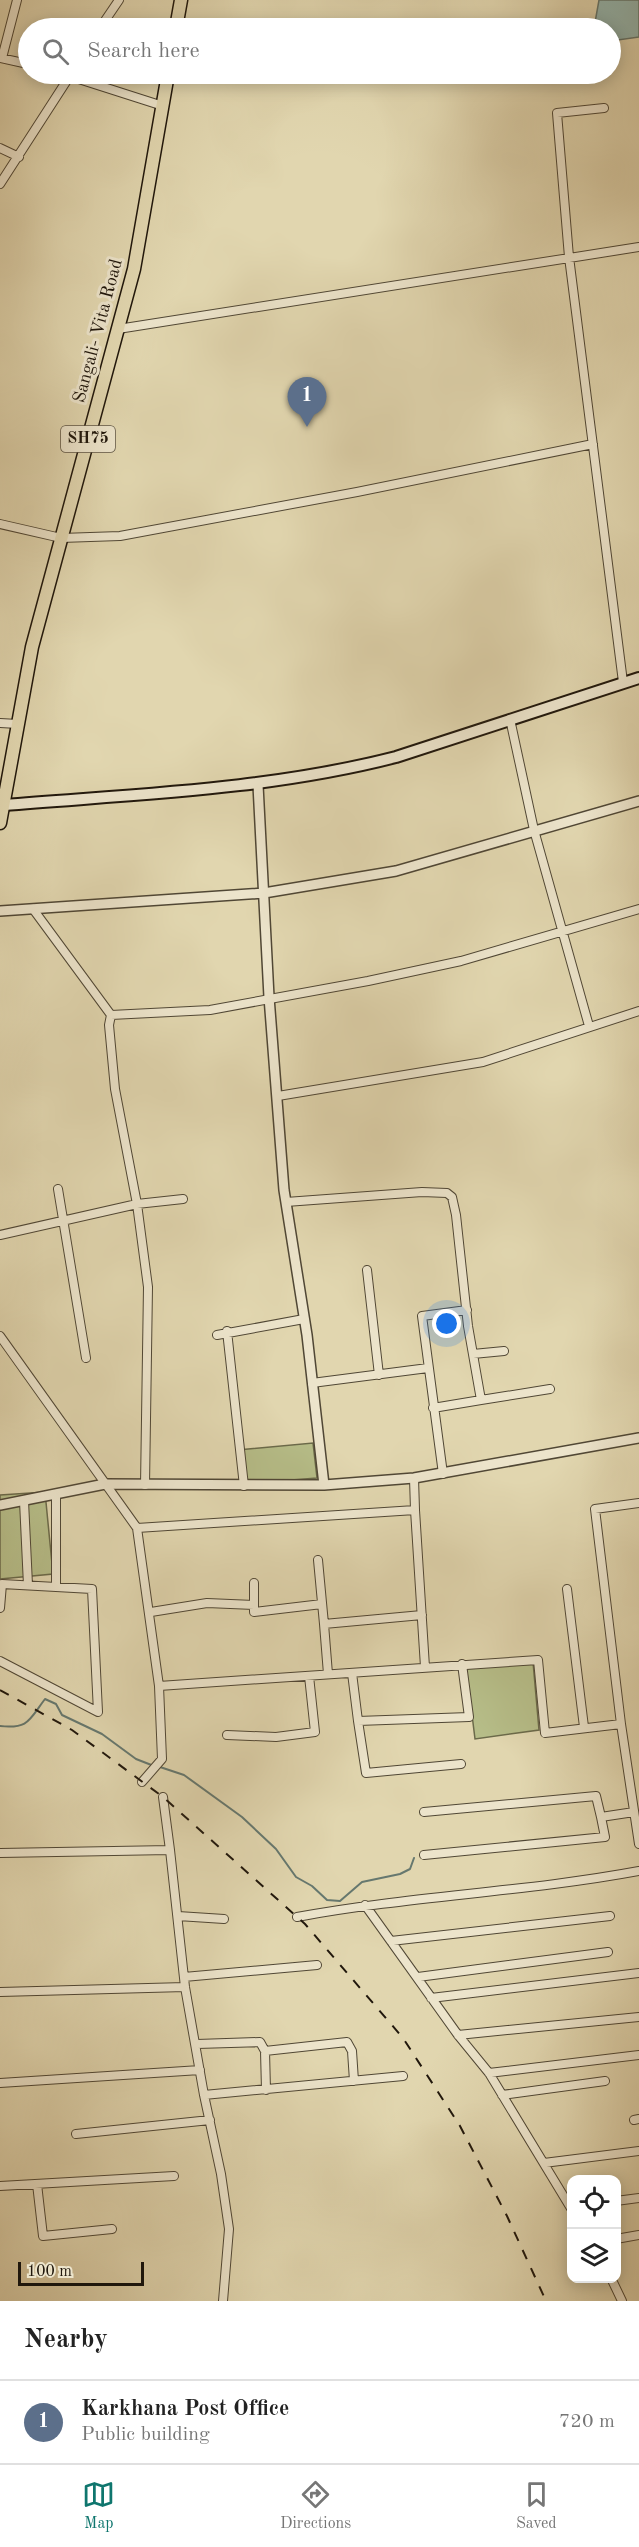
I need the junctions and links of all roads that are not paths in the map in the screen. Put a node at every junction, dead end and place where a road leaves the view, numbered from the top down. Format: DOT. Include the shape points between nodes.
graph roads {
  1 [pos="17,0"];
  2 [pos="119,0"];
  3 [pos="182,0"];
  4 [pos="107,18"];
  5 [pos="178,18"];
  6 [pos="1,58"];
  7 [pos="18,62"];
  8 [pos="62,84"];
  9 [pos="98,84"];
  10 [pos="166,84"];
  11 [pos="163,106"];
  12 [pos="604,108"];
  13 [pos="0,148"];
  14 [pos="19,157"];
  15 [pos="2,179"];
  16 [pos="639,247"];
  17 [pos="569,257"];
  18 [pos="117,328"];
  19 [pos="593,444"];
  20 [pos="0,524"];
  21 [pos="61,538"];
  22 [pos="639,678"];
  23 [pos="623,682"];
  24 [pos="510,720"];
  25 [pos="0,723"];
  26 [pos="18,724"];
  27 [pos="258,785"];
  28 [pos="639,801"];
  29 [pos="2,805"];
  30 [pos="0,823"];
  31 [pos="534,830"];
  32 [pos="264,893"];
  33 [pos="33,909"];
  34 [pos="639,909"];
  35 [pos="0,911"];
  36 [pos="562,930"];
  37 [pos="269,997"];
  38 [pos="639,1011"];
  39 [pos="111,1015"];
  40 [pos="589,1026"];
  41 [pos="278,1096"];
  42 [pos="58,1189"];
  43 [pos="183,1198"];
  44 [pos="286,1202"];
  45 [pos="137,1204"];
  46 [pos="63,1221"];
  47 [pos="0,1234"];
  48 [pos="367,1270"];
  49 [pos="467,1310"];
  50 [pos="304,1319"];
  51 [pos="227,1331"];
  52 [pos="217,1335"];
  53 [pos="0,1336"];
  54 [pos="504,1351"];
  55 [pos="473,1354"];
  56 [pos="86,1358"];
  57 [pos="428,1368"];
  58 [pos="379,1375"];
  59 [pos="312,1383"];
  60 [pos="550,1389"];
  61 [pos="481,1400"];
  62 [pos="433,1408"];
  63 [pos="639,1438"];
  64 [pos="443,1474"];
  65 [pos="414,1478"];
  66 [pos="105,1484"];
  67 [pos="145,1485"];
  68 [pos="324,1485"];
  69 [pos="244,1486"];
  70 [pos="56,1495"];
  71 [pos="24,1501"];
  72 [pos="639,1503"];
  73 [pos="0,1505"];
  74 [pos="416,1510"];
  75 [pos="137,1528"];
  76 [pos="318,1560"];
  77 [pos="254,1583"];
  78 [pos="28,1585"];
  79 [pos="56,1587"];
  80 [pos="567,1589"];
  81 [pos="322,1604"];
  82 [pos="254,1605"];
  83 [pos="0,1608"];
  84 [pos="151,1612"];
  85 [pos="422,1615"];
  86 [pos="324,1624"];
  87 [pos="0,1661"];
  88 [pos="462,1664"];
  89 [pos="425,1667"];
  90 [pos="352,1672"];
  91 [pos="328,1674"];
  92 [pos="309,1676"];
  93 [pos="159,1686"];
  94 [pos="358,1721"];
  95 [pos="621,1724"];
  96 [pos="584,1727"];
  97 [pos="227,1735"];
  98 [pos="461,1764"];
  99 [pos="142,1782"];
  100 [pos="163,1797"];
  101 [pos="424,1812"];
  102 [pos="634,1812"];
  103 [pos="601,1817"];
  104 [pos="639,1844"];
  105 [pos="170,1850"];
  106 [pos="0,1853"];
  107 [pos="423,1855"];
  108 [pos="639,1871"];
  109 [pos="365,1905"];
  110 [pos="178,1916"];
  111 [pos="610,1916"];
  112 [pos="297,1917"];
  113 [pos="224,1919"];
  114 [pos="391,1941"];
  115 [pos="608,1952"];
  116 [pos="317,1965"];
  117 [pos="639,1973"];
  118 [pos="184,1977"];
  119 [pos="418,1977"];
  120 [pos="185,1987"];
  121 [pos="0,1992"];
  122 [pos="431,1998"];
  123 [pos="639,2017"];
  124 [pos="458,2035"];
  125 [pos="197,2044"];
  126 [pos="265,2051"];
  127 [pos="639,2055"];
  128 [pos="200,2070"];
  129 [pos="489,2073"];
  130 [pos="403,2076"];
  131 [pos="354,2081"];
  132 [pos="605,2081"];
  133 [pos="0,2083"];
  134 [pos="266,2090"];
  135 [pos="204,2095"];
  136 [pos="502,2095"];
  137 [pos="210,2120"];
  138 [pos="76,2134"];
  139 [pos="639,2151"];
  140 [pos="544,2163"];
  141 [pos="174,2176"];
  142 [pos="37,2184"];
  143 [pos="0,2186"];
  144 [pos="639,2198"];
  145 [pos="621,2200"];
  146 [pos="567,2202"];
  147 [pos="112,2229"];
  148 [pos="639,2235"];
  149 [pos="621,2238"];
  150 [pos="613,2283"];
  151 [pos="222,2301"];
  152 [pos="622,2301"];
  1 -- 6 [label="street"];
  2 -- 4 [label="street"];
  3 -- 5 [label="main road"];
  6 -- 7 [label="street"];
  8 -- 14 [label="street"];
  9 -- 11 [label="street"];
  10 -- 11 [label="main road, Sangali- Vita Road / SH75"];
  11 -- 18 [label="main road, Sangali- Vita Road / SH75" via="134,269"];
  12 -- 17 [label="street" via="557,113"];
  13 -- 14 [label="street"];
  14 -- 15 [label="street"];
  16 -- 17 [label="street"];
  17 -- 18 [label="street"];
  17 -- 19 [label="street"];
  18 -- 21 [label="main road, Sangali- Vita Road / SH75"];
  19 -- 21 [label="street" via="120,536"];
  19 -- 23 [label="street"];
  20 -- 21 [label="street"];
  21 -- 26 [label="main road, Sangali- Vita Road / SH75" via="32,647"];
  22 -- 23 [label="main road"];
  23 -- 24 [label="main road"];
  24 -- 27 [label="main road" via="396,757"];
  24 -- 31 [label="street"];
  25 -- 26 [label="street"];
  26 -- 29 [label="main road, Sangali- Vita Road / SH75"];
  27 -- 29 [label="main road"];
  27 -- 32 [label="street"];
  28 -- 31 [label="street"];
  29 -- 30 [label="main road, SH75"];
  31 -- 32 [label="street" via="396,871"];
  31 -- 36 [label="street"];
  32 -- 33 [label="street"];
  32 -- 37 [label="street"];
  33 -- 35 [label="street"];
  33 -- 39 [label="street"];
  34 -- 36 [label="street"];
  36 -- 37 [label="street" via="461,961"];
  36 -- 40 [label="street"];
  37 -- 39 [label="street" via="210,1010"];
  37 -- 41 [label="street"];
  38 -- 40 [label="street"];
  39 -- 45 [label="street" via="115,1089"];
  40 -- 41 [label="street" via="483,1062"];
  41 -- 44 [label="street"];
  42 -- 46 [label="street"];
  43 -- 45 [label="street"];
  44 -- 49 [label="street" via="447,1193 452,1197 456,1215"];
  44 -- 50 [label="street"];
  45 -- 46 [label="street"];
  45 -- 67 [label="street" via="148,1287"];
  46 -- 47 [label="street"];
  46 -- 56 [label="street"];
  48 -- 58 [label="street"];
  49 -- 55 [label="street"];
  49 -- 57 [label="street" via="422,1316"];
  50 -- 51 [label="street"];
  50 -- 59 [label="street"];
  51 -- 52 [label="street"];
  51 -- 69 [label="street"];
  53 -- 66 [label="street"];
  54 -- 55 [label="street"];
  55 -- 61 [label="street"];
  57 -- 58 [label="street"];
  57 -- 62 [label="street"];
  58 -- 59 [label="street"];
  59 -- 68 [label="street"];
  60 -- 61 [label="street"];
  61 -- 62 [label="street"];
  62 -- 64 [label="street"];
  63 -- 64 [label="street"];
  64 -- 65 [label="street"];
  65 -- 68 [label="street"];
  65 -- 74 [label="street"];
  66 -- 67 [label="street"];
  66 -- 70 [label="street"];
  66 -- 75 [label="street"];
  67 -- 69 [label="street"];
  68 -- 69 [label="street"];
  70 -- 71 [label="street"];
  70 -- 79 [label="street"];
  71 -- 73 [label="street"];
  71 -- 78 [label="street"];
  72 -- 95 [label="street" via="595,1509"];
  74 -- 75 [label="street"];
  74 -- 85 [label="street"];
  75 -- 84 [label="street"];
  76 -- 81 [label="street"];
  77 -- 82 [label="street"];
  78 -- 79 [label="street"];
  78 -- 83 [label="street" via="2,1584"];
  79 -- 87 [label="street" via="92,1589 98,1713"];
  80 -- 96 [label="street"];
  81 -- 82 [label="street" via="254,1612"];
  81 -- 86 [label="street"];
  82 -- 84 [label="street" via="207,1603"];
  84 -- 93 [label="street"];
  85 -- 86 [label="street"];
  85 -- 89 [label="street"];
  86 -- 91 [label="street"];
  88 -- 89 [label="street"];
  88 -- 94 [label="street" via="469,1717"];
  88 -- 96 [label="street" via="538,1660 545,1733"];
  89 -- 90 [label="street"];
  90 -- 91 [label="street"];
  90 -- 94 [label="street"];
  91 -- 92 [label="street"];
  92 -- 93 [label="street"];
  92 -- 97 [label="street" via="315,1732 276,1737"];
  93 -- 99 [label="street" via="162,1759"];
  94 -- 98 [label="street" via="366,1773"];
  95 -- 96 [label="street"];
  95 -- 102 [label="street"];
  100 -- 105 [label="street"];
  101 -- 103 [label="street" via="596,1796"];
  102 -- 103 [label="street"];
  102 -- 104 [label="street"];
  103 -- 107 [label="street" via="605,1837"];
  105 -- 106 [label="street"];
  105 -- 110 [label="street"];
  108 -- 109 [label="street"];
  109 -- 112 [label="street"];
  109 -- 114 [label="street"];
  110 -- 113 [label="street"];
  110 -- 118 [label="street"];
  111 -- 114 [label="street"];
  114 -- 119 [label="street"];
  115 -- 119 [label="street"];
  116 -- 118 [label="street"];
  117 -- 122 [label="street"];
  118 -- 120 [label="street"];
  119 -- 122 [label="street"];
  120 -- 121 [label="street"];
  120 -- 125 [label="street"];
  122 -- 124 [label="street"];
  123 -- 124 [label="street"];
  124 -- 129 [label="street"];
  125 -- 126 [label="street" via="253,2041 260,2042"];
  125 -- 128 [label="street"];
  126 -- 131 [label="street" via="347,2042 352,2051"];
  126 -- 134 [label="street"];
  127 -- 129 [label="street"];
  128 -- 133 [label="street"];
  128 -- 135 [label="street"];
  129 -- 136 [label="street"];
  130 -- 131 [label="street"];
  131 -- 134 [label="street"];
  132 -- 136 [label="street"];
  134 -- 135 [label="street"];
  135 -- 137 [label="street"];
  136 -- 140 [label="street"];
  137 -- 138 [label="street"];
  137 -- 151 [label="street" via="229,2229"];
  139 -- 140 [label="street"];
  140 -- 146 [label="street"];
  141 -- 142 [label="street"];
  142 -- 143 [label="street"];
  142 -- 147 [label="street" via="43,2236"];
  144 -- 145 [label="street"];
  148 -- 149 [label="street"];
  150 -- 152 [label="street"];
}
